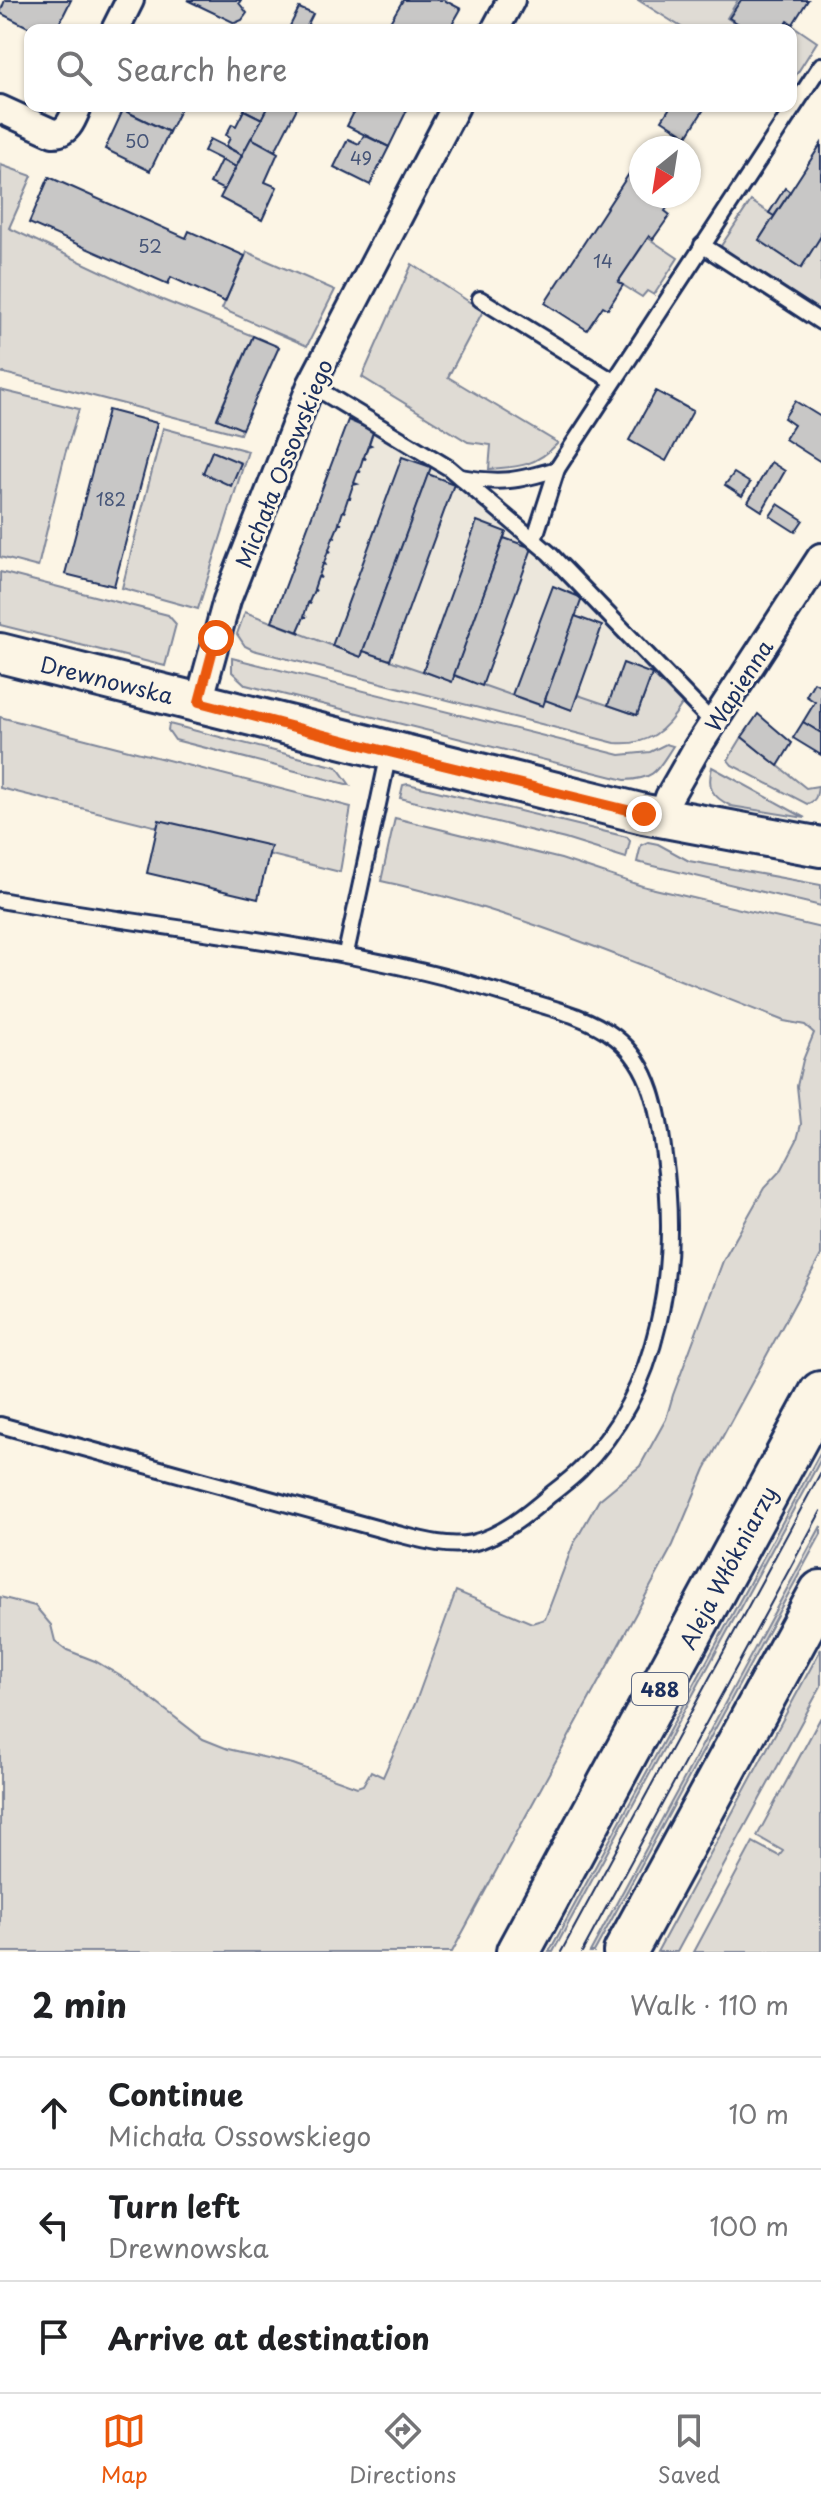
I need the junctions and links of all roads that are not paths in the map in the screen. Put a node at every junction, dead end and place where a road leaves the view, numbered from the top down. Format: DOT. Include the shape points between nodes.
graph roads {
  1 [pos="130,0"];
  2 [pos="511,0"];
  3 [pos="118,24"];
  4 [pos="498,24"];
  5 [pos="821,65"];
  6 [pos="797,101"];
  7 [pos="0,109"];
  8 [pos="75,112"];
  9 [pos="453,112"];
  10 [pos="790,112"];
  11 [pos="702,245"];
  12 [pos="480,299"];
  13 [pos="821,322"];
  14 [pos="613,381"];
  15 [pos="311,385"];
  16 [pos="557,469"];
  17 [pos="460,477"];
  18 [pos="534,540"];
  19 [pos="821,557"];
  20 [pos="0,653"];
  21 [pos="199,702"];
  22 [pos="713,723"];
  23 [pos="389,752"];
  24 [pos="662,818"];
  25 [pos="821,847"];
  26 [pos="0,900"];
  27 [pos="346,953"];
  28 [pos="821,1393"];
  29 [pos="0,1425"];
  30 [pos="821,1592"];
  31 [pos="518,1952"];
  32 [pos="625,1952"];
  1 -- 3 [label="street"];
  2 -- 4 [label="street"];
  5 -- 6 [label="lane"];
  7 -- 8 [label="street" via="60,134"];
  9 -- 15 [label="street, Michała Ossowskiego"];
  10 -- 11 [label="lane"];
  11 -- 13 [label="lane"];
  11 -- 14 [label="lane"];
  12 -- 14 [label="lane"];
  14 -- 16 [label="lane"];
  15 -- 17 [label="lane"];
  15 -- 21 [label="street, Michała Ossowskiego" via="227,600"];
  16 -- 17 [label="lane" via="495,483"];
  16 -- 18 [label="lane"];
  17 -- 18 [label="lane"];
  18 -- 22 [label="lane"];
  19 -- 22 [label="street, Wapienna"];
  20 -- 21 [label="main road, Drewnowska"];
  21 -- 23 [label="main road, Drewnowska"];
  22 -- 24 [label="street, Wapienna"];
  23 -- 24 [label="main road, Drewnowska"];
  23 -- 27 [label="lane"];
  24 -- 25 [label="main road, Drewnowska"];
  26 -- 27 [label="lane"];
  27 -- 29 [label="lane" via="451,978 585,1020 616,1038 638,1063 651,1089 666,1166 668,1277 661,1320 642,1373 607,1438 581,1469 499,1533 470,1543 438,1543"];
  28 -- 31 [label="main road, Aleja Włókniarzy / 488"];
  30 -- 32 [label="main road"];
}
